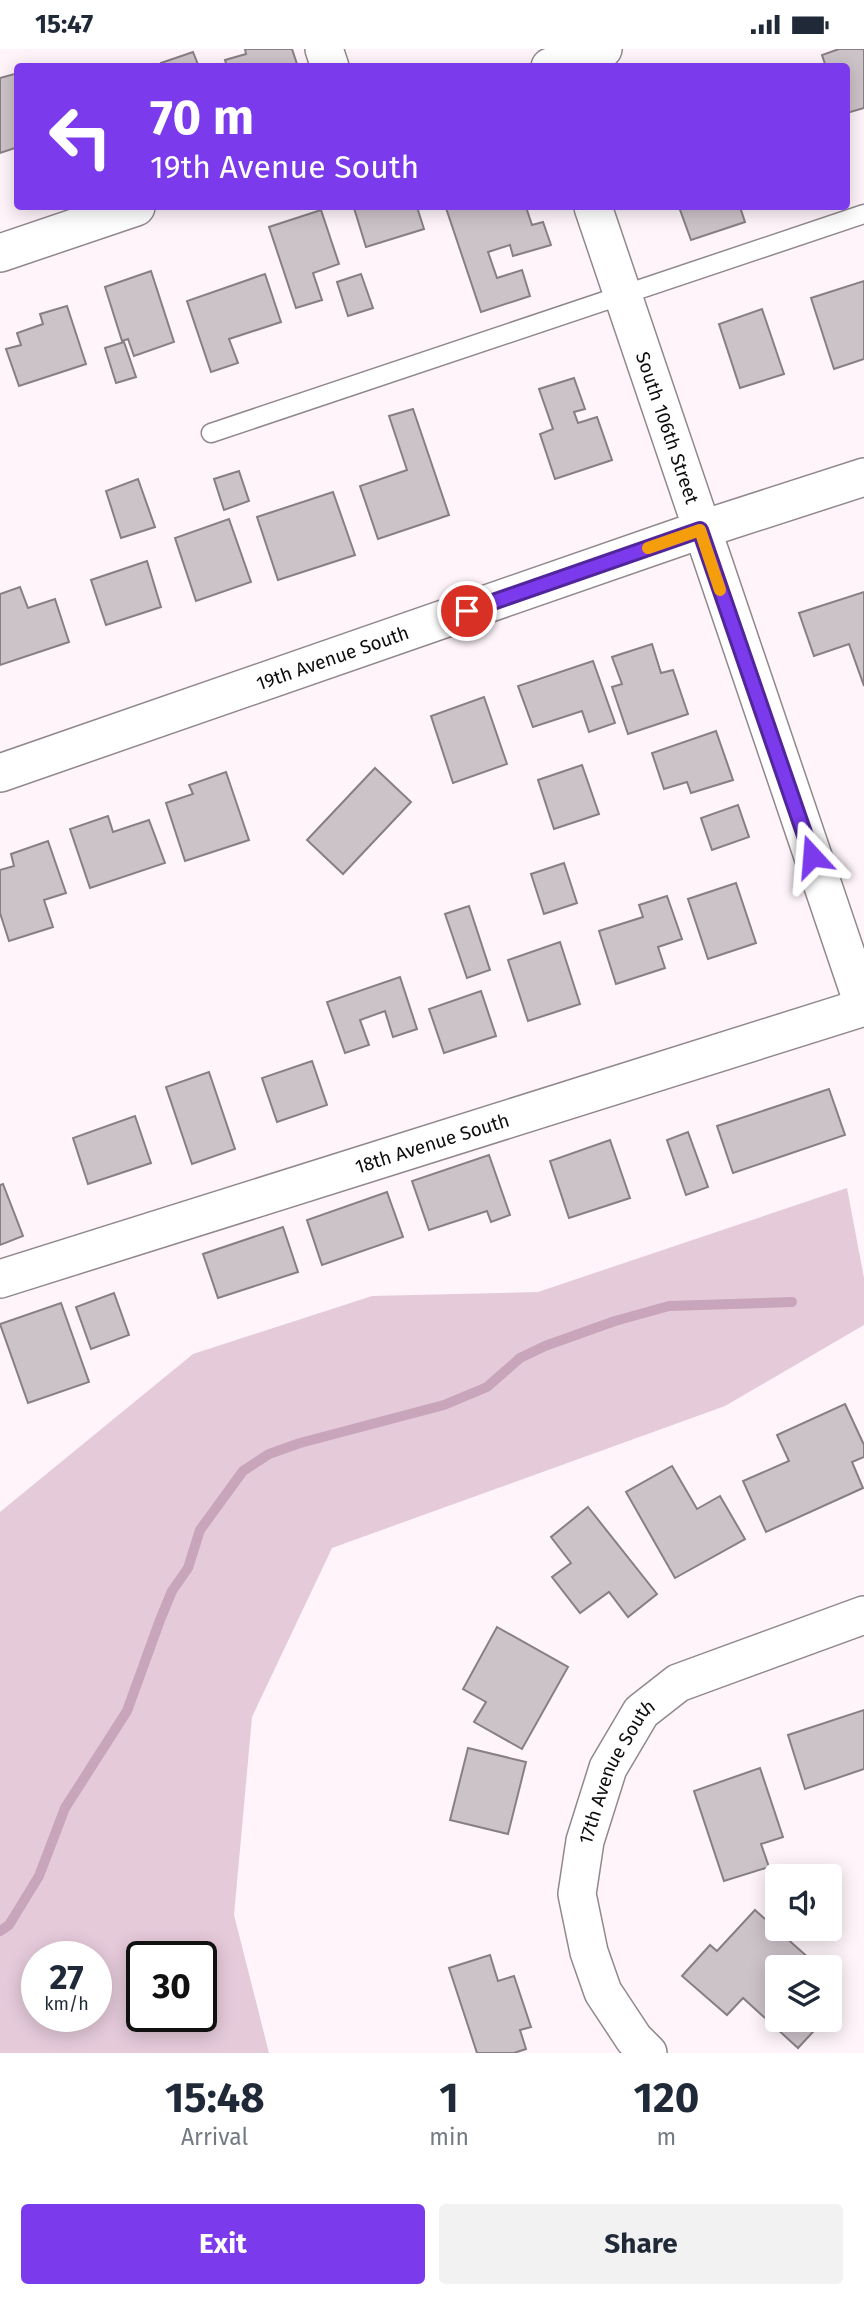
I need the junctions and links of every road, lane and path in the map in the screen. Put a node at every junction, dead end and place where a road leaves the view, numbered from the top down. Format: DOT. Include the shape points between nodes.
graph roads {
  1 [pos="603,49"];
  2 [pos="562,63"];
  3 [pos="127,210"];
  4 [pos="594,210"];
  5 [pos="864,214"];
  6 [pos="0,253"];
  7 [pos="622,294"];
  8 [pos="211,433"];
  9 [pos="864,477"];
  10 [pos="700,530"];
  11 [pos="0,773"];
  12 [pos="864,1007"];
  13 [pos="0,1279"];
  14 [pos="864,1615"];
  15 [pos="648,2053"];
  1 -- 2 [label="street"];
  3 -- 6 [label="street"];
  4 -- 7 [label="street, South 106th Street"];
  5 -- 7 [label="lane"];
  7 -- 8 [label="lane"];
  7 -- 10 [label="street, South 106th Street"];
  9 -- 10 [label="street, 19th Avenue South"];
  10 -- 11 [label="street, 19th Avenue South"];
  10 -- 12 [label="street, South 106th Street"];
  12 -- 13 [label="street, 18th Avenue South"];
  14 -- 15 [label="street, 17th Avenue South" via="678,1683 641,1712 608,1768 585,1841 577,1894 603,1992"];
}
